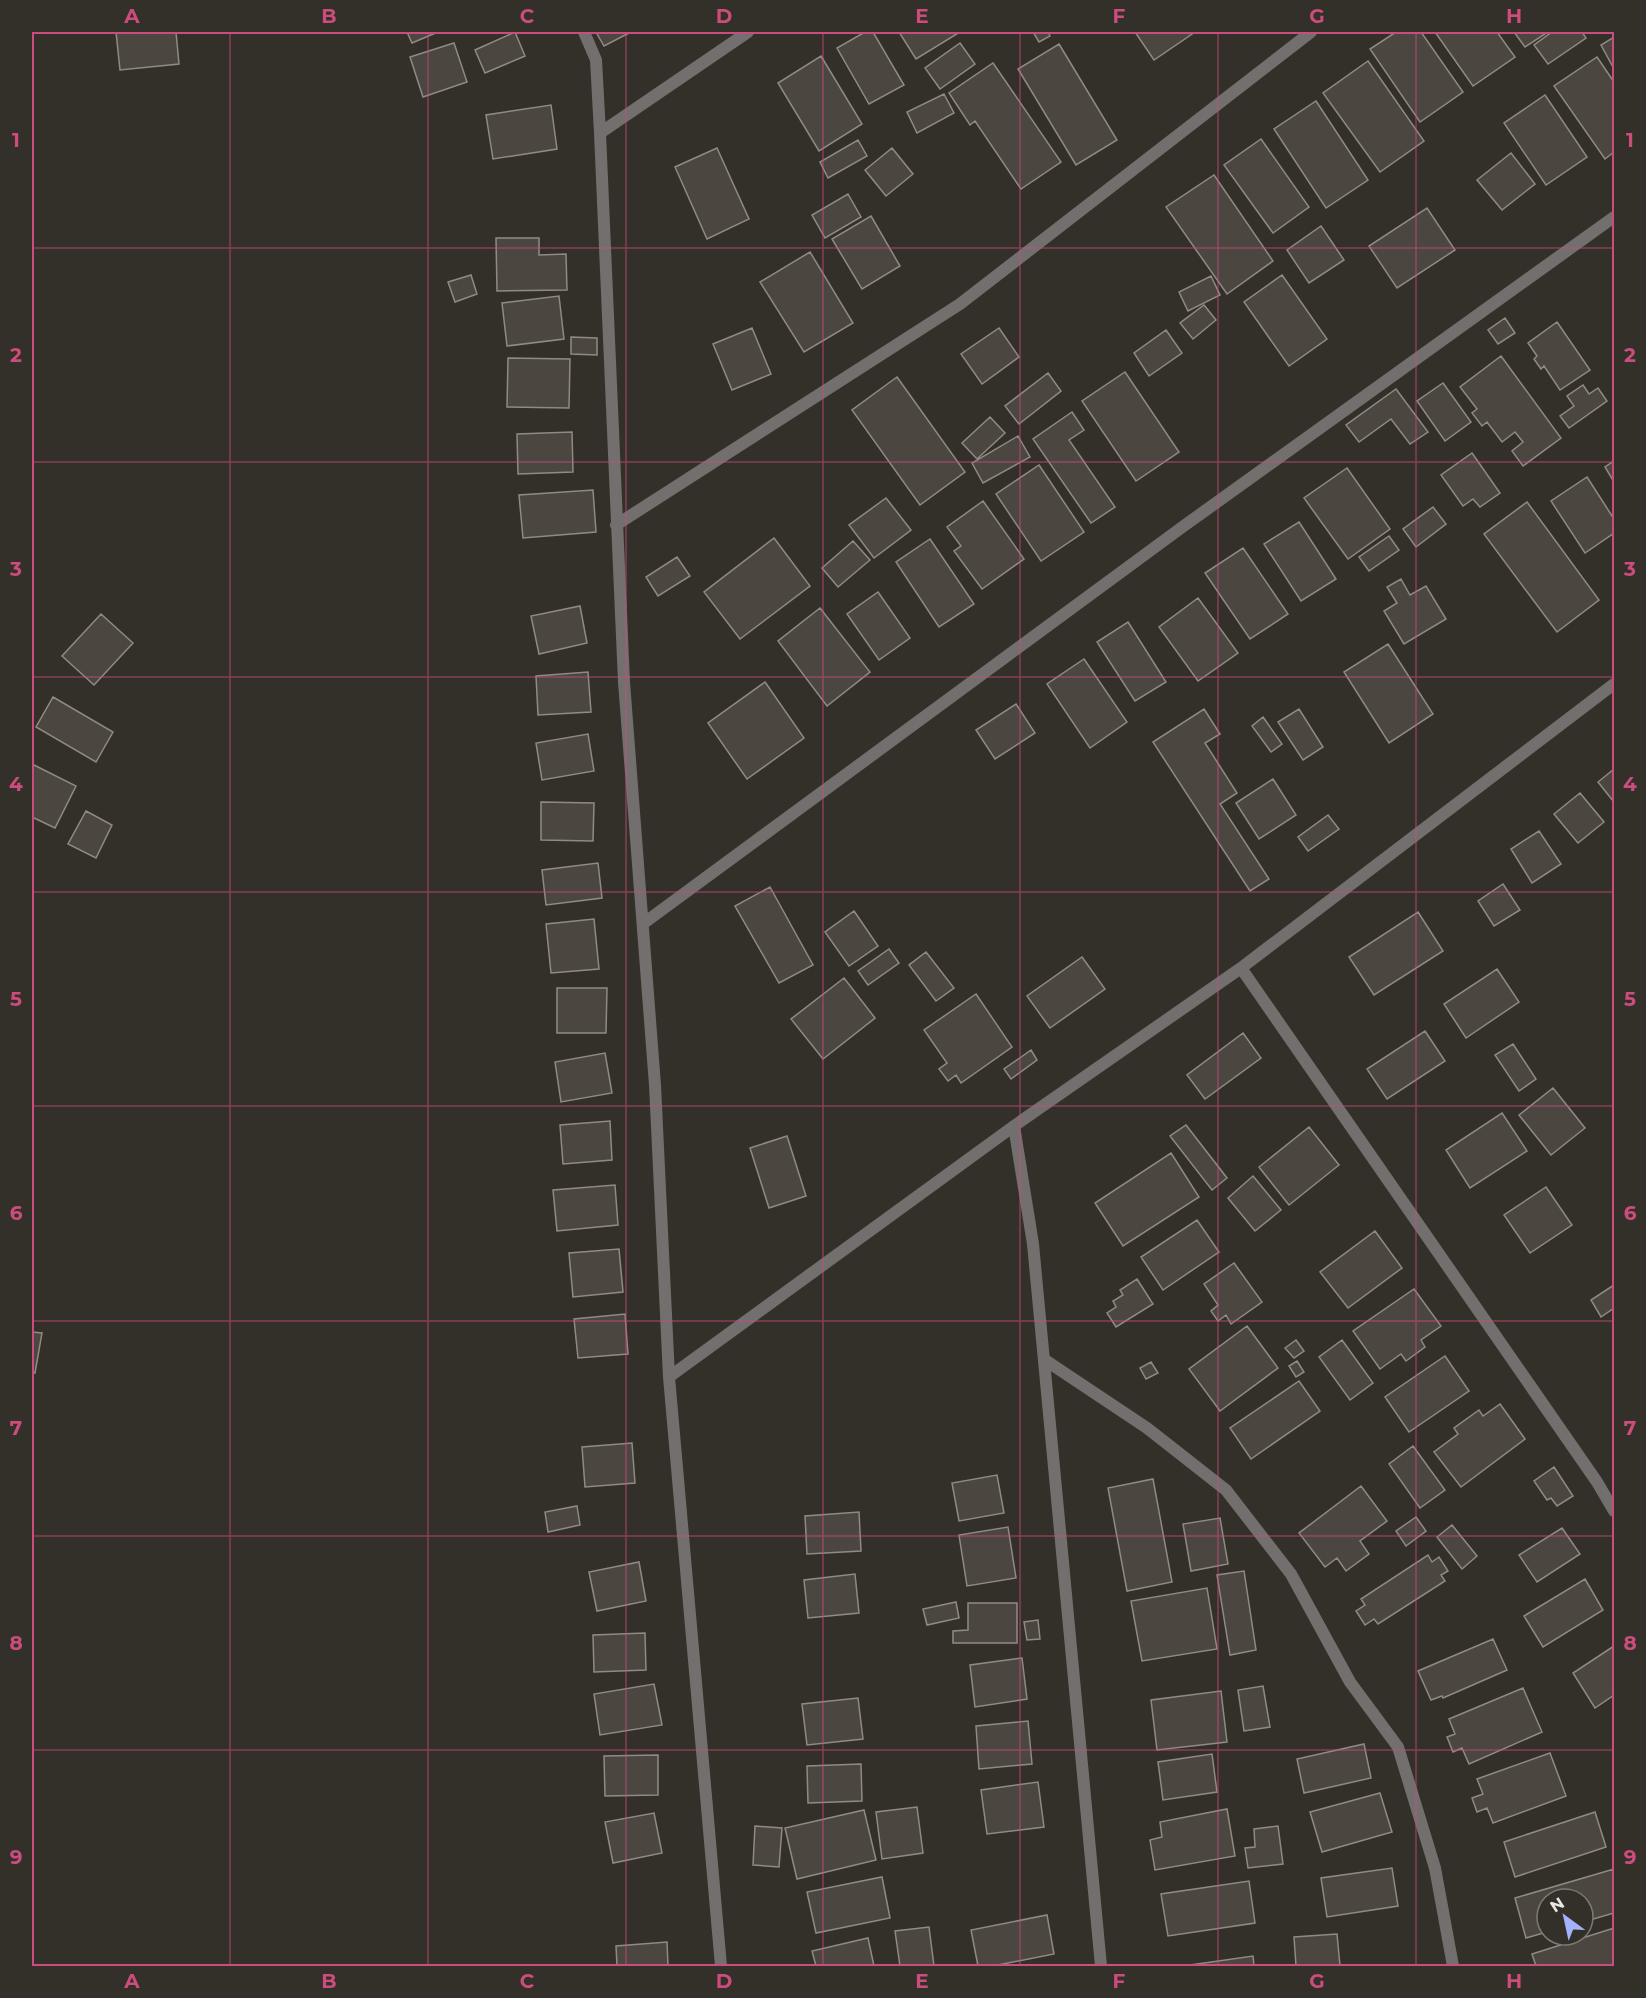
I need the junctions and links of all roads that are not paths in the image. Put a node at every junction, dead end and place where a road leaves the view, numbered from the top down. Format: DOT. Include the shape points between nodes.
graph roads {
  1 [pos="584,32"];
  2 [pos="748,32"];
  3 [pos="1311,32"];
  4 [pos="600,133"];
  5 [pos="1614,217"];
  6 [pos="616,525"];
  7 [pos="1613,689"];
  8 [pos="644,923"];
  9 [pos="1241,968"];
  10 [pos="1014,1126"];
  11 [pos="1045,1360"];
  12 [pos="669,1377"];
  13 [pos="1614,1512"];
  14 [pos="721,1966"];
  15 [pos="1101,1966"];
  16 [pos="1453,1966"];
  1 -- 4 [label="street" via="596,60"];
  2 -- 4 [label="street"];
  3 -- 6 [label="street" via="960,304"];
  4 -- 6 [label="street"];
  5 -- 8 [label="street" via="1181,528"];
  6 -- 8 [label="street" via="624,682"];
  7 -- 9 [label="street"];
  8 -- 12 [label="street"];
  9 -- 10 [label="street"];
  9 -- 13 [label="street"];
  10 -- 11 [label="street" via="1033,1245"];
  10 -- 12 [label="street"];
  11 -- 15 [label="street"];
  11 -- 16 [label="street" via="1147,1428 1226,1490 1291,1574 1350,1682 1398,1747 1435,1868"];
  12 -- 14 [label="street"];
}
